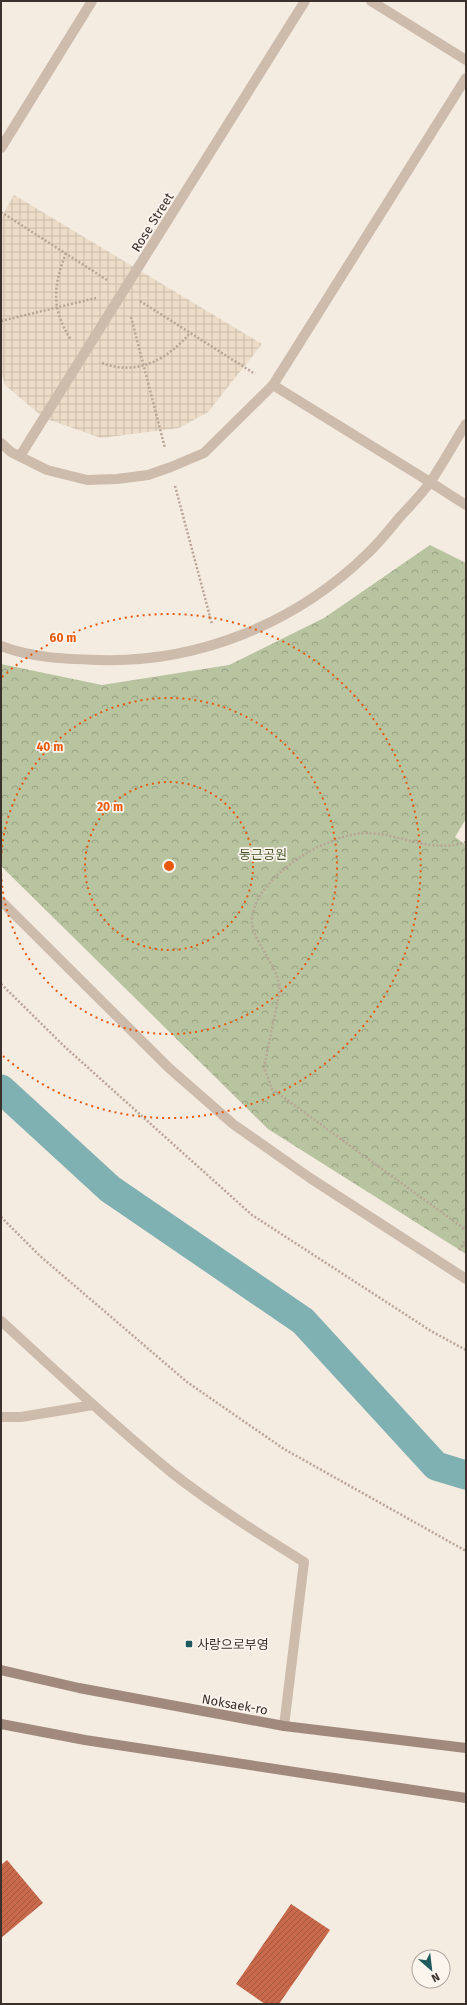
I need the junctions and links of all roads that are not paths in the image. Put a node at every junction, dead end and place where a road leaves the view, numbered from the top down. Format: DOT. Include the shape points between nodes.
graph roads {
  1 [pos="92,1"];
  2 [pos="305,1"];
  3 [pos="371,1"];
  4 [pos="466,60"];
  5 [pos="466,78"];
  6 [pos="1,148"];
  7 [pos="273,386"];
  8 [pos="466,424"];
  9 [pos="1,443"];
  10 [pos="20,456"];
  11 [pos="430,482"];
  12 [pos="466,505"];
  13 [pos="1,646"];
  14 [pos="1,901"];
  15 [pos="466,1279"];
  16 [pos="1,1320"];
  17 [pos="93,1405"];
  18 [pos="1,1417"];
  19 [pos="1,1670"];
  20 [pos="1,1724"];
  21 [pos="284,1726"];
  22 [pos="466,1748"];
  23 [pos="466,1798"];
  1 -- 6 [label="street"];
  2 -- 10 [label="street, Rose Street"];
  3 -- 4 [label="street"];
  5 -- 7 [label="street"];
  7 -- 10 [label="street" via="204,453 148,475 87,480 47,470"];
  7 -- 11 [label="street"];
  8 -- 11 [label="street"];
  9 -- 10 [label="street"];
  11 -- 12 [label="street"];
  11 -- 13 [label="street" via="368,553 335,583 288,613 217,645 183,654 125,661 62,658 16,652"];
  14 -- 15 [label="street" via="170,1068 233,1124 310,1178"];
  16 -- 17 [label="street"];
  17 -- 18 [label="street" via="21,1417"];
  17 -- 21 [label="street" via="172,1472 230,1516 304,1562"];
  19 -- 21 [label="main road, Noksaek-ro" via="80,1688"];
  20 -- 23 [label="main road" via="85,1740"];
  21 -- 22 [label="main road, Noksaek-ro"];
}
